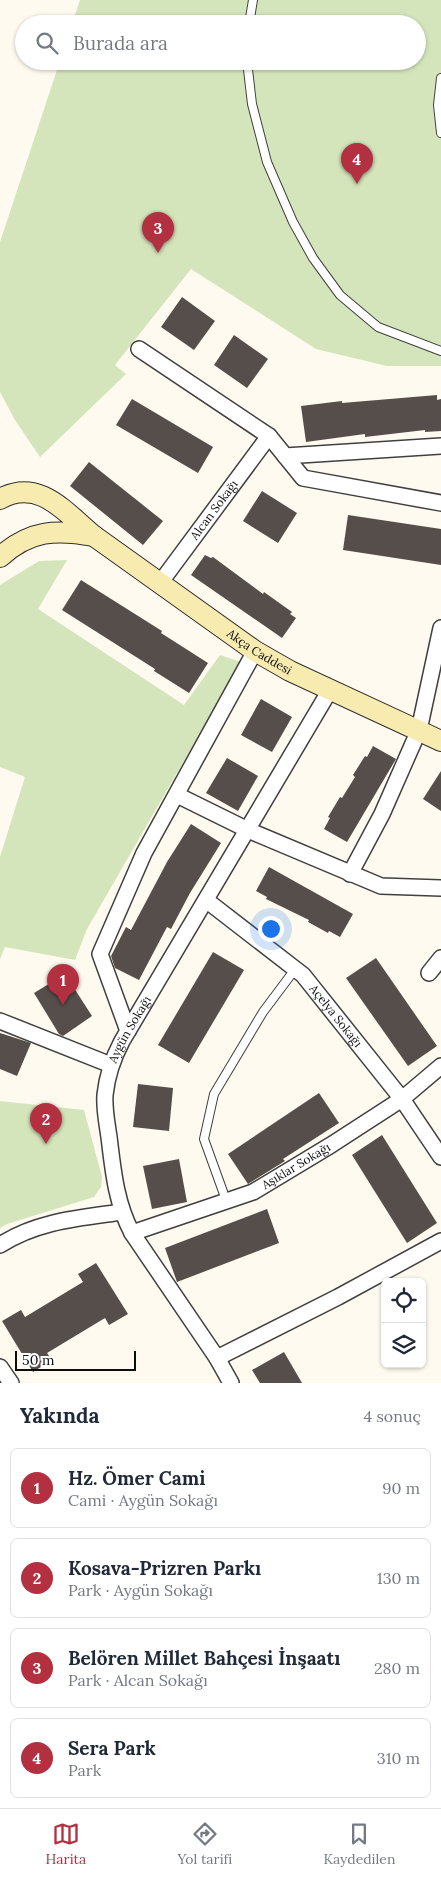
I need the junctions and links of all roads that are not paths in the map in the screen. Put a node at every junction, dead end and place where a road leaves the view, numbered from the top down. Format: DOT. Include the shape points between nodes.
graph roads {
  1 [pos="252,0"];
  2 [pos="250,15"];
  3 [pos="249,70"];
  4 [pos="441,78"];
  5 [pos="441,133"];
  6 [pos="139,349"];
  7 [pos="441,351"];
  8 [pos="269,436"];
  9 [pos="441,446"];
  10 [pos="285,456"];
  11 [pos="0,499"];
  12 [pos="441,503"];
  13 [pos="94,536"];
  14 [pos="0,557"];
  15 [pos="160,583"];
  16 [pos="441,628"];
  17 [pos="255,651"];
  18 [pos="330,690"];
  19 [pos="419,730"];
  20 [pos="441,741"];
  21 [pos="177,795"];
  22 [pos="248,830"];
  23 [pos="350,874"];
  24 [pos="441,888"];
  25 [pos="206,900"];
  26 [pos="441,958"];
  27 [pos="296,968"];
  28 [pos="429,973"];
  29 [pos="0,1021"];
  30 [pos="128,1031"];
  31 [pos="111,1065"];
  32 [pos="441,1066"];
  33 [pos="402,1099"];
  34 [pos="441,1157"];
  35 [pos="226,1200"];
  36 [pos="122,1212"];
  37 [pos="132,1233"];
  38 [pos="441,1241"];
  39 [pos="0,1245"];
  40 [pos="217,1358"];
  41 [pos="0,1367"];
  42 [pos="11,1383"];
  43 [pos="231,1383"];
  1 -- 2 [label="lane"];
  3 -- 7 [label="lane" via="252,104 267,162 313,258 340,295 378,327"];
  4 -- 5 [label="lane" via="438,105"];
  6 -- 8 [label="street"];
  8 -- 10 [label="street"];
  8 -- 15 [label="street, Alcan Sokağı"];
  9 -- 10 [label="street"];
  10 -- 12 [label="street" via="303,478"];
  11 -- 13 [label="main road, Akça Caddesi" via="20,492 36,492"];
  13 -- 14 [label="main road, Akça Caddesi" via="59,531 34,535 17,543"];
  13 -- 15 [label="main road, Akça Caddesi"];
  15 -- 17 [label="main road, Akça Caddesi"];
  16 -- 19 [label="street"];
  17 -- 18 [label="main road, Akça Caddesi"];
  17 -- 21 [label="street"];
  18 -- 19 [label="main road, Akça Caddesi"];
  18 -- 22 [label="street, Aygün Sokağı"];
  19 -- 20 [label="main road, Akça Caddesi"];
  19 -- 23 [label="street" via="382,814"];
  21 -- 22 [label="street"];
  21 -- 30 [label="street" via="144,853 100,954"];
  22 -- 23 [label="street"];
  22 -- 25 [label="street, Aygün Sokağı"];
  23 -- 24 [label="street" via="381,886"];
  25 -- 27 [label="street, Açelya Sokağı"];
  25 -- 30 [label="street, Aygün Sokağı"];
  26 -- 28 [label="street"];
  27 -- 33 [label="street, Açelya Sokağı"];
  27 -- 35 [label="lane" via="263,1012 214,1094 204,1139"];
  29 -- 31 [label="street"];
  30 -- 31 [label="street, Aygün Sokağı"];
  31 -- 36 [label="street, Aygün Sokağı" via="105,1104 114,1180"];
  32 -- 33 [label="street, Aşıklar Sokağı"];
  33 -- 34 [label="street, Açelya Sokağı"];
  33 -- 35 [label="street, Aşıklar Sokağı" via="253,1192"];
  35 -- 37 [label="street, Aşıklar Sokağı"];
  36 -- 37 [label="street, Aygün Sokağı"];
  36 -- 39 [label="street" via="49,1223"];
  37 -- 40 [label="street, Aygün Sokağı"];
  38 -- 40 [label="street"];
  40 -- 43 [label="street, Aygün Sokağı"];
  41 -- 42 [label="street"];
}
